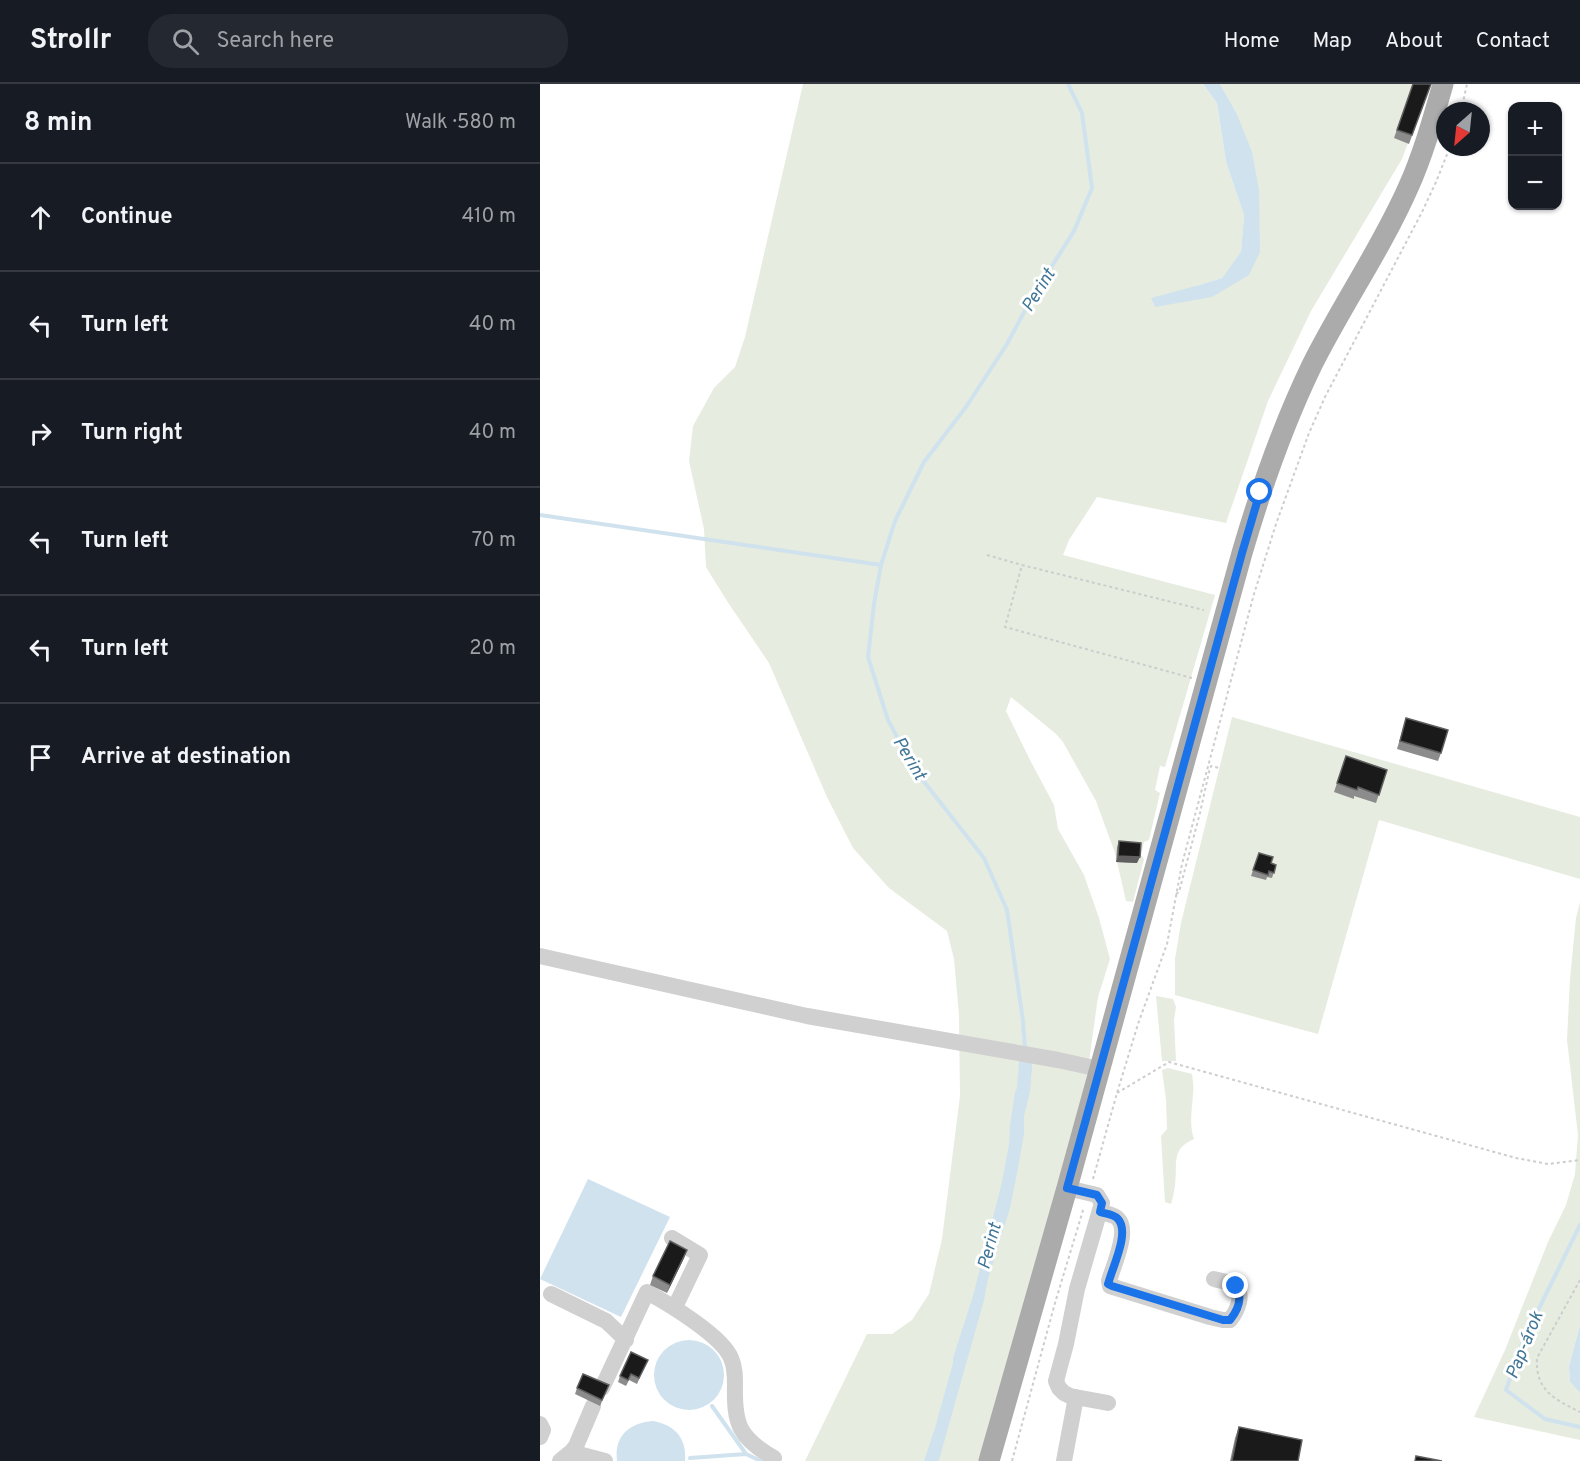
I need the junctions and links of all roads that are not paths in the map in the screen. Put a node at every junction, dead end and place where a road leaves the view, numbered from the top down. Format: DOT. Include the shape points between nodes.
graph roads {
  1 [pos="1443,84"];
  2 [pos="540,956"];
  3 [pos="1099,1069"];
  4 [pos="1067,1188"];
  5 [pos="1100,1212"];
  6 [pos="672,1238"];
  7 [pos="1214,1279"];
  8 [pos="551,1294"];
  9 [pos="675,1307"];
  10 [pos="626,1340"];
  11 [pos="602,1388"];
  12 [pos="1076,1397"];
  13 [pos="1108,1402"];
  14 [pos="593,1406"];
  15 [pos="540,1424"];
  16 [pos="540,1437"];
  17 [pos="566,1457"];
  18 [pos="774,1458"];
  19 [pos="605,1461"];
  20 [pos="989,1461"];
  21 [pos="1064,1461"];
  1 -- 3 [label="main road" via="1408,188 1312,365 1260,492"];
  2 -- 3 [label="street" via="807,1016"];
  3 -- 4 [label="main road"];
  4 -- 5 [label="street" via="1097,1195 1102,1203"];
  4 -- 20 [label="main road"];
  5 -- 7 [label="street" via="1114,1216 1123,1227 1108,1284 1230,1320 1238,1307 1239,1291 1236,1286"];
  5 -- 12 [label="street" via="1056,1381 1064,1393"];
  6 -- 9 [label="street" via="700,1255"];
  8 -- 10 [label="street" via="606,1321"];
  9 -- 10 [label="street" via="647,1292"];
  9 -- 18 [label="street" via="726,1349 735,1368 735,1407 741,1429 747,1439"];
  10 -- 11 [label="street"];
  12 -- 13 [label="street"];
  12 -- 21 [label="street"];
  14 -- 17 [label="street" via="576,1446"];
  15 -- 16 [label="street"];
  17 -- 19 [label="street"];
}
